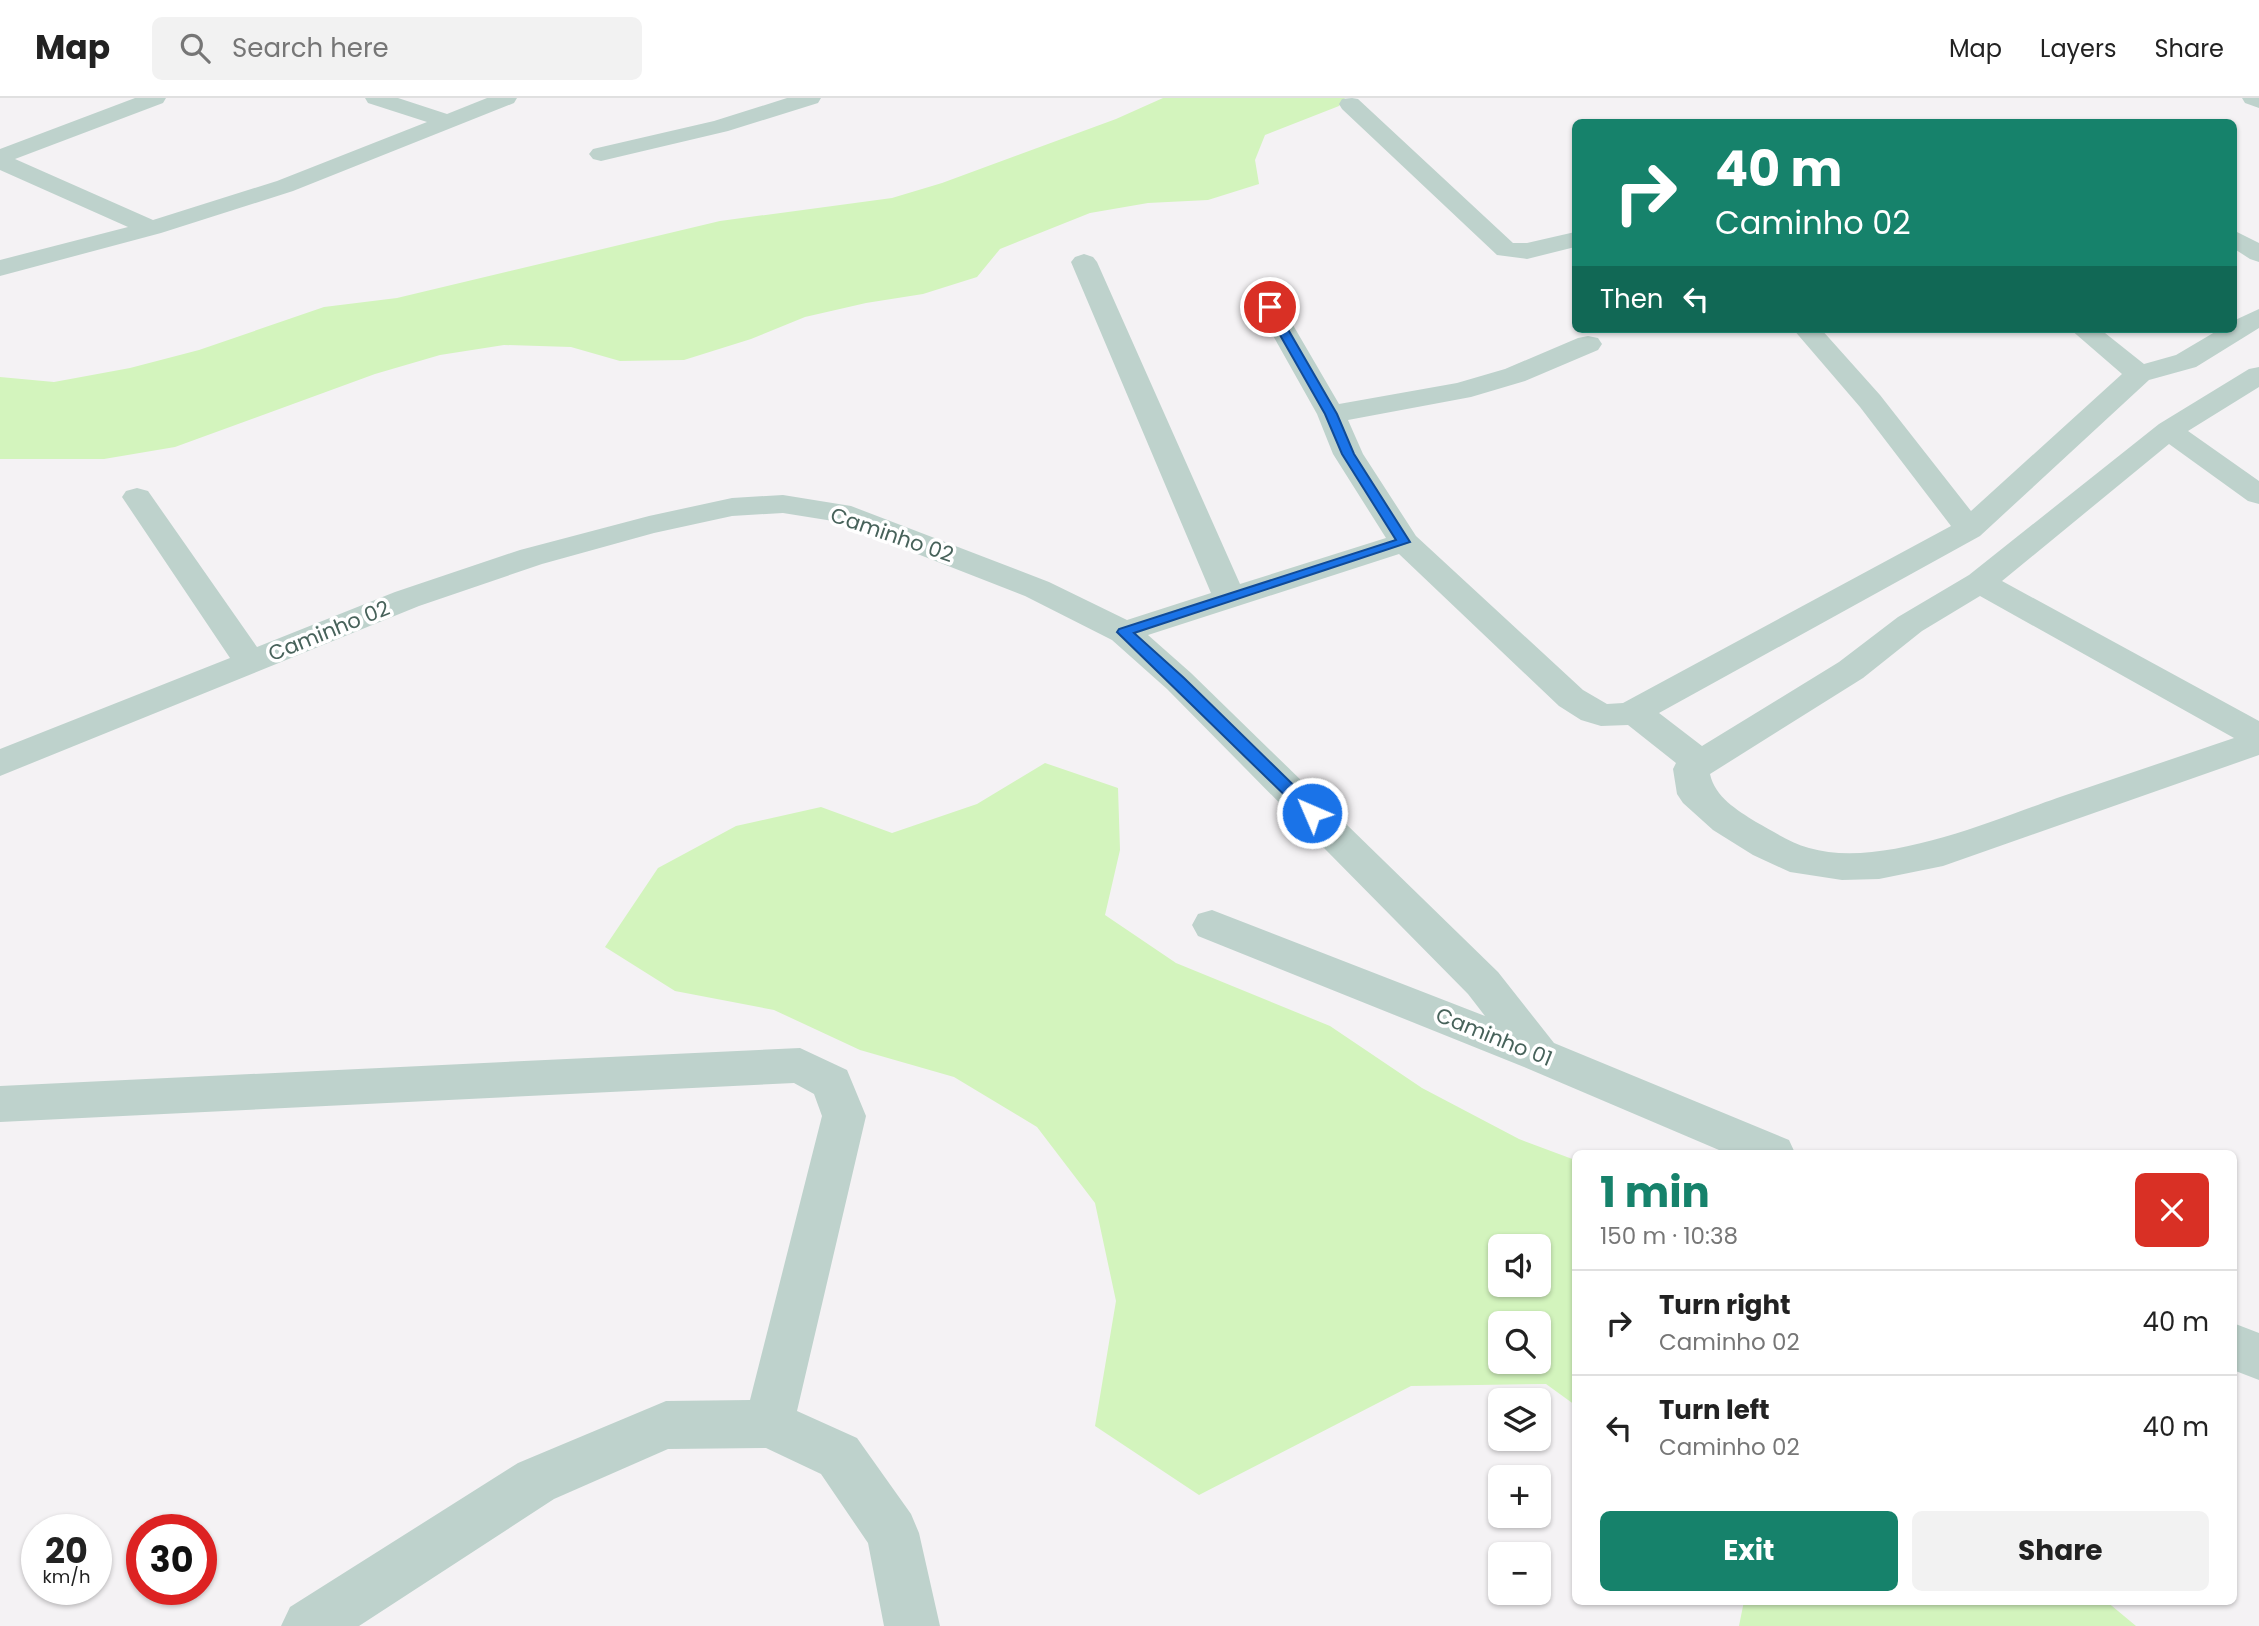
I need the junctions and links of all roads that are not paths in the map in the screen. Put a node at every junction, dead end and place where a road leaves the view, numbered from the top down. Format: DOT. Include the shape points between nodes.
graph roads {
  1 [pos="155,98"];
  2 [pos="376,98"];
  3 [pos="506,98"];
  4 [pos="810,98"];
  5 [pos="2253,98"];
  6 [pos="2259,101"];
  7 [pos="1350,104"];
  8 [pos="447,121"];
  9 [pos="601,155"];
  10 [pos="0,159"];
  11 [pos="152,228"];
  12 [pos="1572,240"];
  13 [pos="2237,240"];
  14 [pos="2259,254"];
  15 [pos="1084,262"];
  16 [pos="0,268"];
  17 [pos="1270,307"];
  18 [pos="2259,317"];
  19 [pos="2237,330"];
  20 [pos="1810,333"];
  21 [pos="2088,333"];
  22 [pos="2232,333"];
  23 [pos="1588,344"];
  24 [pos="2139,374"];
  25 [pos="2259,375"];
  26 [pos="1331,414"];
  27 [pos="2169,430"];
  28 [pos="2259,495"];
  29 [pos="137,498"];
  30 [pos="1969,529"];
  31 [pos="1404,542"];
  32 [pos="1980,582"];
  33 [pos="1230,598"];
  34 [pos="1124,632"];
  35 [pos="251,663"];
  36 [pos="1634,712"];
  37 [pos="2259,736"];
  38 [pos="2259,742"];
  39 [pos="0,763"];
  40 [pos="1700,763"];
  41 [pos="1212,925"];
  42 [pos="1539,1055"];
  43 [pos="0,1104"];
  44 [pos="1766,1150"];
  45 [pos="2237,1348"];
  46 [pos="2259,1357"];
  47 [pos="769,1424"];
  48 [pos="309,1626"];
  49 [pos="912,1626"];
  1 -- 10 [label="street"];
  2 -- 8 [label="street"];
  3 -- 8 [label="street"];
  4 -- 9 [label="street"];
  5 -- 6 [label="street"];
  7 -- 12 [label="street" via="1506,250 1527,251"];
  8 -- 11 [label="street" via="285,186"];
  10 -- 11 [label="street"];
  11 -- 16 [label="street"];
  13 -- 14 [label="street"];
  15 -- 33 [label="street"];
  17 -- 26 [label="street"];
  18 -- 19 [label="street"];
  20 -- 30 [label="street" via="1839,363"];
  21 -- 24 [label="street"];
  22 -- 24 [label="street" via="2186,361"];
  23 -- 26 [label="street" via="1515,375 1461,391"];
  24 -- 30 [label="street"];
  25 -- 27 [label="street"];
  26 -- 31 [label="street" via="1348,454"];
  27 -- 28 [label="street"];
  27 -- 32 [label="street"];
  29 -- 35 [label="street"];
  30 -- 36 [label="street"];
  31 -- 33 [label="street"];
  31 -- 36 [label="street" via="1571,698 1592,712 1616,718"];
  32 -- 37 [label="street"];
  32 -- 40 [label="street" via="1910,624 1851,670"];
  33 -- 34 [label="street"];
  34 -- 35 [label="street, Caminho 02" via="1037,589 840,513 783,504 732,506 531,557 407,599"];
  34 -- 42 [label="street, Caminho 02" via="1483,983"];
  35 -- 39 [label="street, Caminho 02"];
  36 -- 40 [label="street"];
  38 -- 40 [label="street" via="1943,852 1879,865 1804,862 1766,845 1726,821 1696,794 1691,769"];
  41 -- 42 [label="street, Caminho 01"];
  42 -- 44 [label="street, Caminho 01"];
  43 -- 47 [label="street" via="800,1065 832,1083 844,1116"];
  45 -- 46 [label="street"];
  47 -- 48 [label="street" via="666,1426 536,1481"];
  47 -- 49 [label="street" via="839,1456 891,1534"];
}
